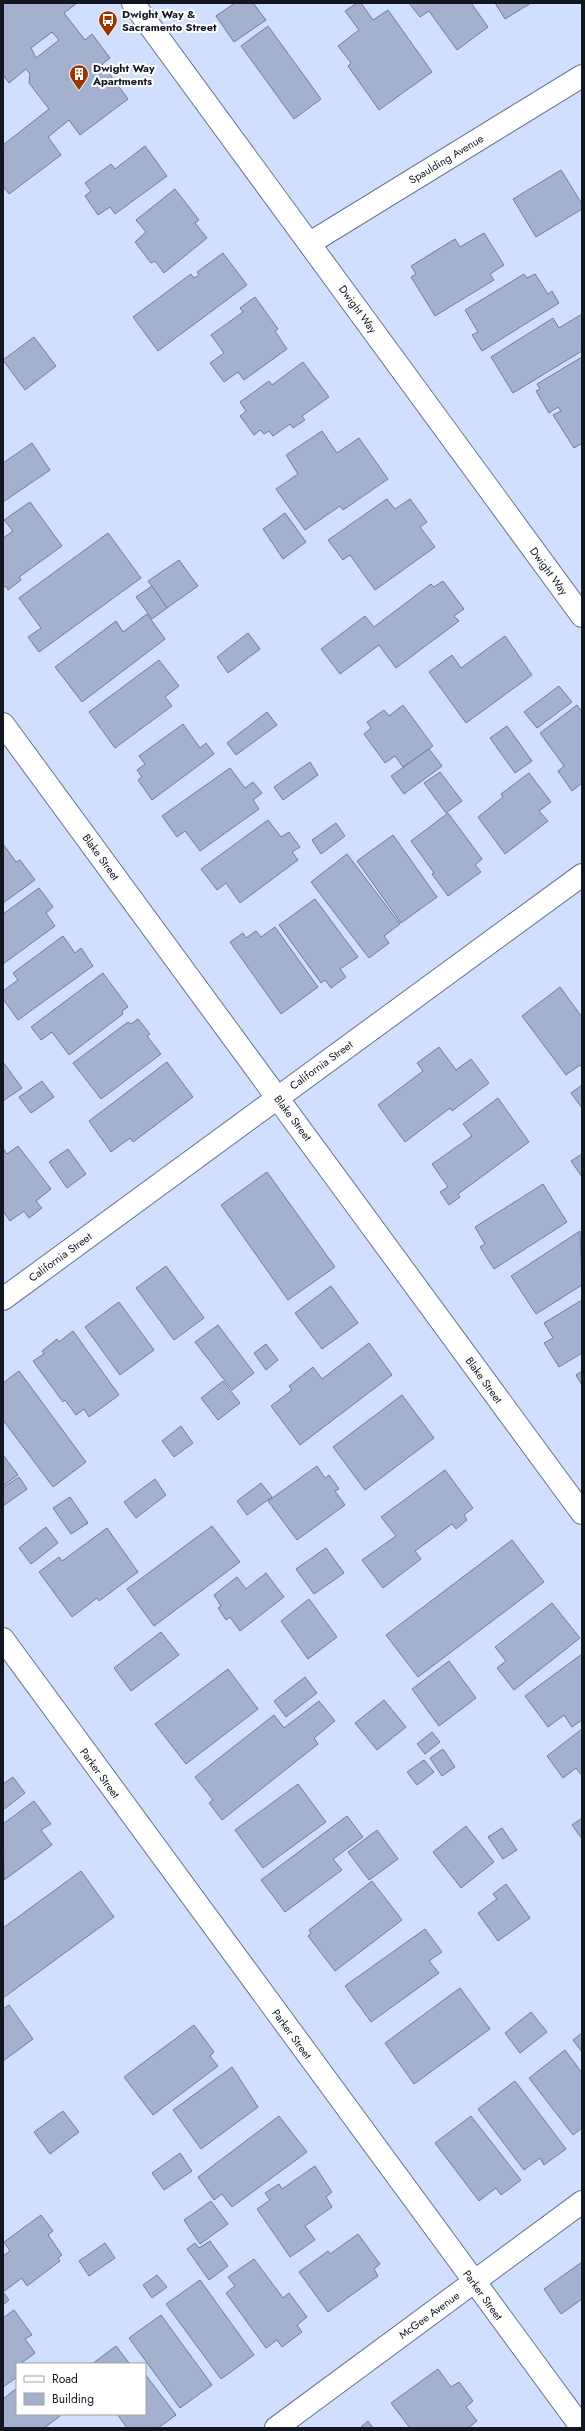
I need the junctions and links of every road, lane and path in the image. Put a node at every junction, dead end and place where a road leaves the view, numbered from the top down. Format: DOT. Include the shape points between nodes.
graph roads {
  1 [pos="133,3"];
  2 [pos="582,76"];
  3 [pos="310,243"];
  4 [pos="582,616"];
  5 [pos="3,724"];
  6 [pos="582,875"];
  7 [pos="278,1098"];
  8 [pos="3,1299"];
  9 [pos="582,1513"];
  10 [pos="3,1639"];
  11 [pos="582,2202"];
  12 [pos="474,2282"];
  13 [pos="276,2428"];
  14 [pos="582,2428"];
  1 -- 3 [label="street, Dwight Way"];
  2 -- 3 [label="street, Spaulding Avenue"];
  3 -- 4 [label="street, Dwight Way"];
  5 -- 7 [label="street, Blake Street"];
  6 -- 7 [label="street, California Street"];
  7 -- 8 [label="street, California Street"];
  7 -- 9 [label="street, Blake Street"];
  10 -- 12 [label="street, Parker Street"];
  11 -- 12 [label="street, McGee Avenue"];
  12 -- 13 [label="street, McGee Avenue"];
  12 -- 14 [label="street, Parker Street"];
}
